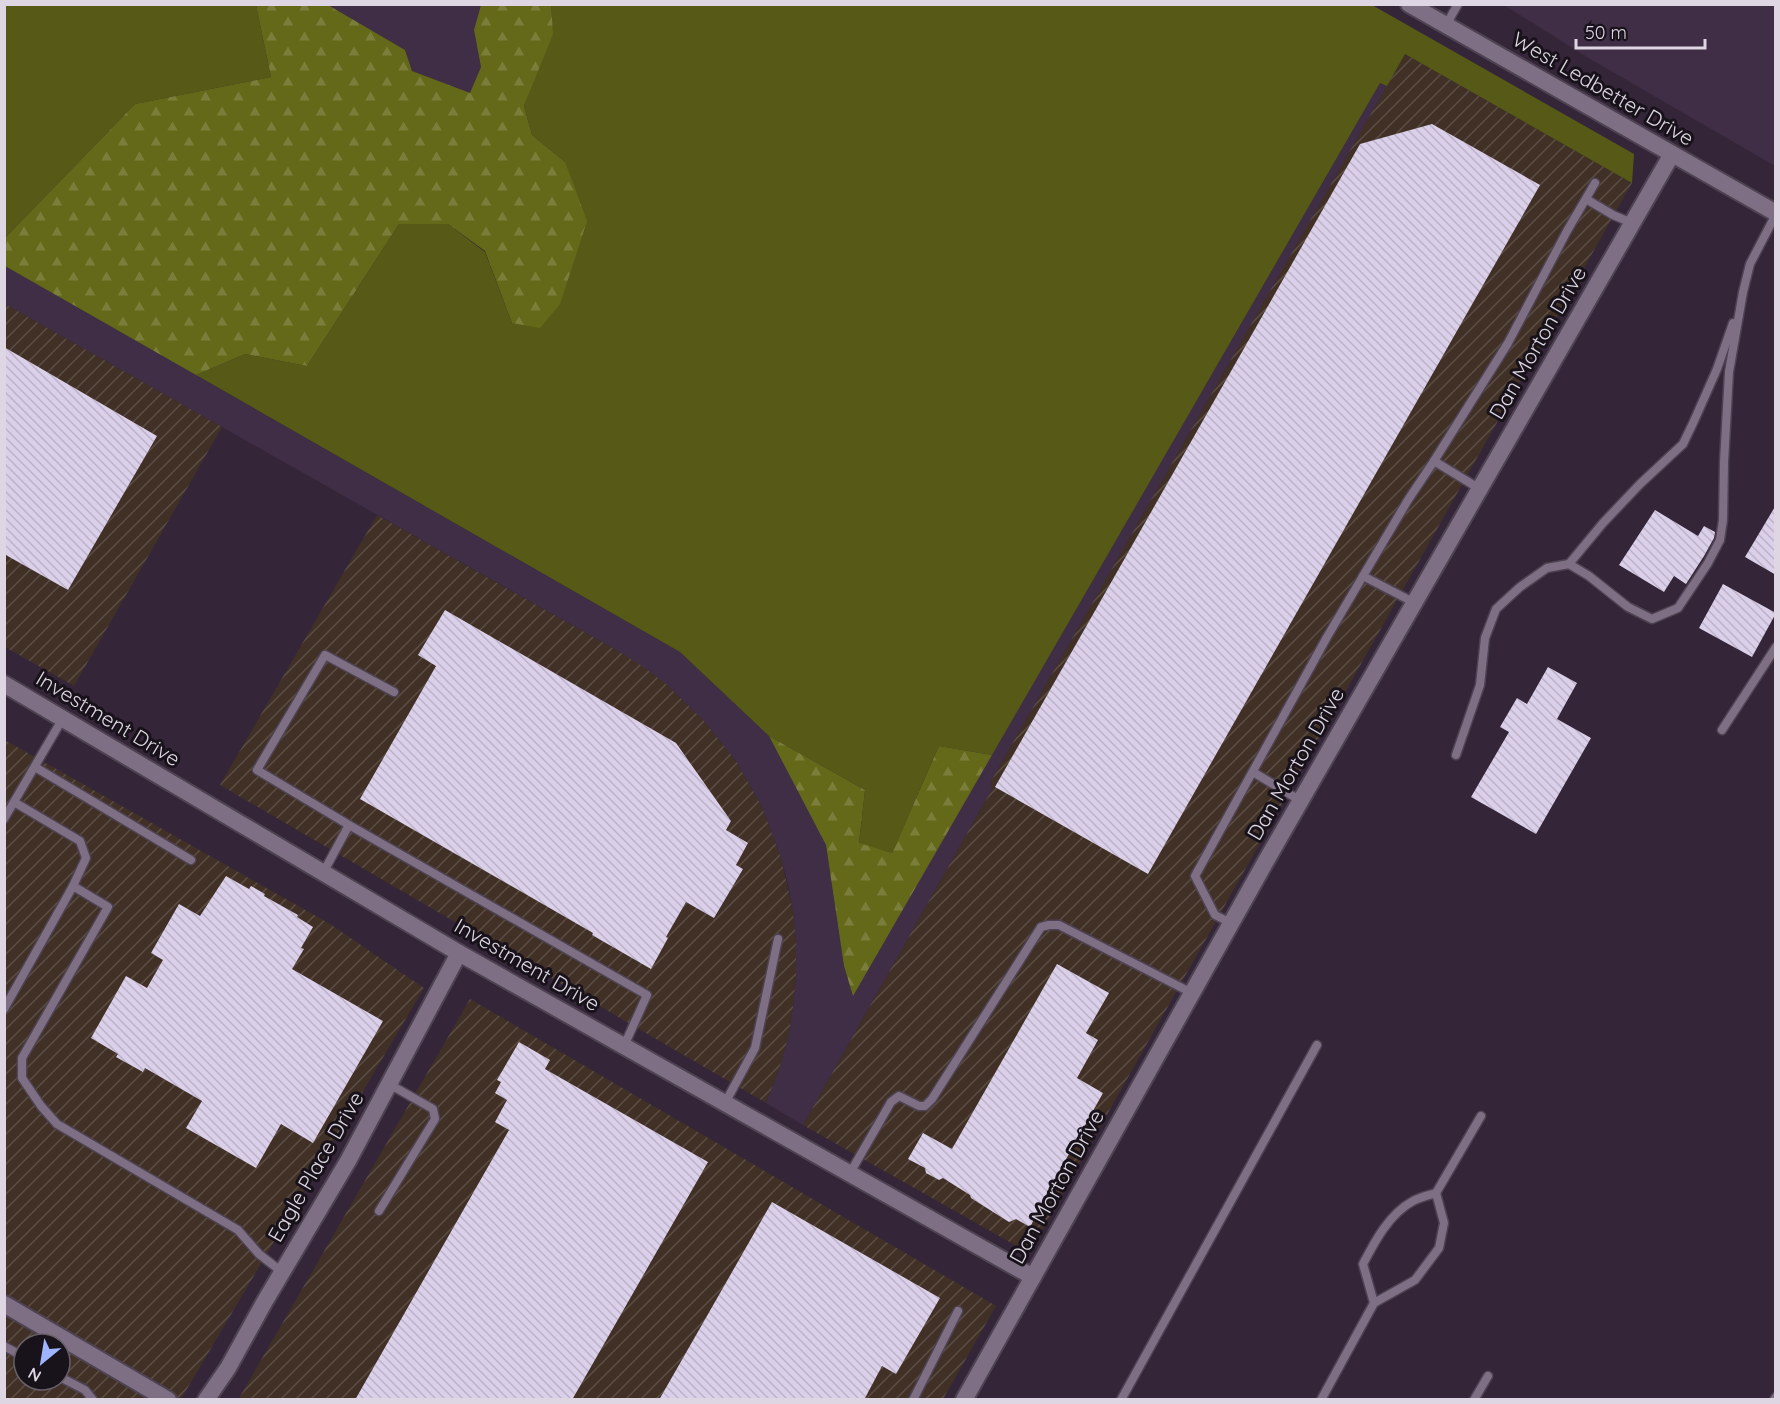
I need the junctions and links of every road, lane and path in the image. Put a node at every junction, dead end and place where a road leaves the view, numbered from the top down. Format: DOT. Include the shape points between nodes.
graph roads {
  1 [pos="1409,4"];
  2 [pos="1458,4"];
  3 [pos="1446,26"];
  4 [pos="1671,154"];
  5 [pos="1595,183"];
  6 [pos="1586,199"];
  7 [pos="1776,214"];
  8 [pos="1632,223"];
  9 [pos="1742,299"];
  10 [pos="1434,461"];
  11 [pos="1480,489"];
  12 [pos="1569,564"];
  13 [pos="1363,576"];
  14 [pos="1415,603"];
  15 [pos="1776,647"];
  16 [pos="4,684"];
  17 [pos="393,692"];
  18 [pos="63,718"];
  19 [pos="1722,730"];
  20 [pos="1456,755"];
  21 [pos="35,767"];
  22 [pos="1253,772"];
  23 [pos="1301,801"];
  24 [pos="14,802"];
  25 [pos="4,819"];
  26 [pos="349,825"];
  27 [pos="191,860"];
  28 [pos="323,873"];
  29 [pos="72,886"];
  30 [pos="1231,923"];
  31 [pos="778,939"];
  32 [pos="459,953"];
  33 [pos="1192,993"];
  34 [pos="4,1009"];
  35 [pos="1317,1045"];
  36 [pos="624,1046"];
  37 [pos="389,1084"];
  38 [pos="725,1103"];
  39 [pos="1481,1116"];
  40 [pos="850,1173"];
  41 [pos="1436,1193"];
  42 [pos="379,1211"];
  43 [pos="282,1272"];
  44 [pos="1033,1276"];
  45 [pos="1374,1303"];
  46 [pos="4,1304"];
  47 [pos="958,1311"];
  48 [pos="1488,1376"];
  49 [pos="72,1383"];
  50 [pos="93,1400"];
  51 [pos="168,1400"];
  52 [pos="206,1400"];
  53 [pos="913,1400"];
  54 [pos="964,1400"];
  55 [pos="1121,1400"];
  56 [pos="1321,1400"];
  57 [pos="1474,1400"];
  1 -- 3 [label="street, West Ledbetter Drive"];
  2 -- 3 [label="lane"];
  3 -- 4 [label="street, West Ledbetter Drive"];
  4 -- 7 [label="street, West Ledbetter Drive"];
  4 -- 8 [label="street, Dan Morton Drive"];
  5 -- 6 [label="lane"];
  6 -- 8 [label="lane"];
  6 -- 10 [label="lane" via="1508,343"];
  7 -- 9 [label="lane" via="1750,264"];
  8 -- 11 [label="street, Dan Morton Drive"];
  9 -- 12 [label="lane" via="1717,369 1683,444 1640,484"];
  9 -- 12 [label="lane" via="1729,372 1723,520 1720,540 1708,563 1678,608 1652,619 1628,607"];
  10 -- 11 [label="lane"];
  10 -- 13 [label="lane"];
  11 -- 14 [label="street, Dan Morton Drive"];
  12 -- 20 [label="lane" via="1546,568 1496,609 1485,638 1480,685"];
  13 -- 14 [label="lane"];
  13 -- 22 [label="lane"];
  14 -- 23 [label="street, Dan Morton Drive"];
  15 -- 19 [label="lane"];
  16 -- 18 [label="street, Investment Drive"];
  17 -- 26 [label="lane" via="325,655 257,770"];
  18 -- 21 [label="lane"];
  18 -- 28 [label="street, Investment Drive"];
  21 -- 24 [label="lane"];
  21 -- 27 [label="lane"];
  22 -- 23 [label="lane"];
  22 -- 30 [label="lane" via="1195,876 1215,915"];
  23 -- 30 [label="street, Dan Morton Drive"];
  24 -- 25 [label="lane"];
  24 -- 29 [label="lane" via="80,842 86,858"];
  26 -- 28 [label="lane"];
  26 -- 36 [label="lane" via="647,995"];
  28 -- 32 [label="street, Investment Drive"];
  29 -- 34 [label="lane"];
  29 -- 43 [label="lane" via="108,907 22,1058 22,1078 57,1124 238,1230"];
  30 -- 33 [label="street, Dan Morton Drive"];
  31 -- 38 [label="lane" via="755,1048"];
  32 -- 36 [label="street, Investment Drive"];
  32 -- 37 [label="street, Eagle Place Drive"];
  33 -- 40 [label="lane" via="1059,925 1041,927 932,1099 925,1106 899,1096 891,1102"];
  33 -- 44 [label="street, Dan Morton Drive"];
  35 -- 55 [label="lane"];
  36 -- 38 [label="street, Investment Drive"];
  37 -- 42 [label="lane" via="433,1109 435,1119"];
  37 -- 43 [label="street, Eagle Place Drive"];
  38 -- 40 [label="street, Investment Drive"];
  39 -- 41 [label="lane"];
  40 -- 44 [label="street, Investment Drive"];
  41 -- 45 [label="lane" via="1444,1223 1439,1248 1415,1280"];
  41 -- 45 [label="lane" via="1413,1200 1376,1239 1363,1264"];
  43 -- 52 [label="street, Eagle Place Drive"];
  44 -- 54 [label="street, Dan Morton Drive"];
  45 -- 56 [label="lane"];
  46 -- 51 [label="street"];
  47 -- 53 [label="lane"];
  48 -- 57 [label="lane"];
  49 -- 50 [label="lane"];
}
